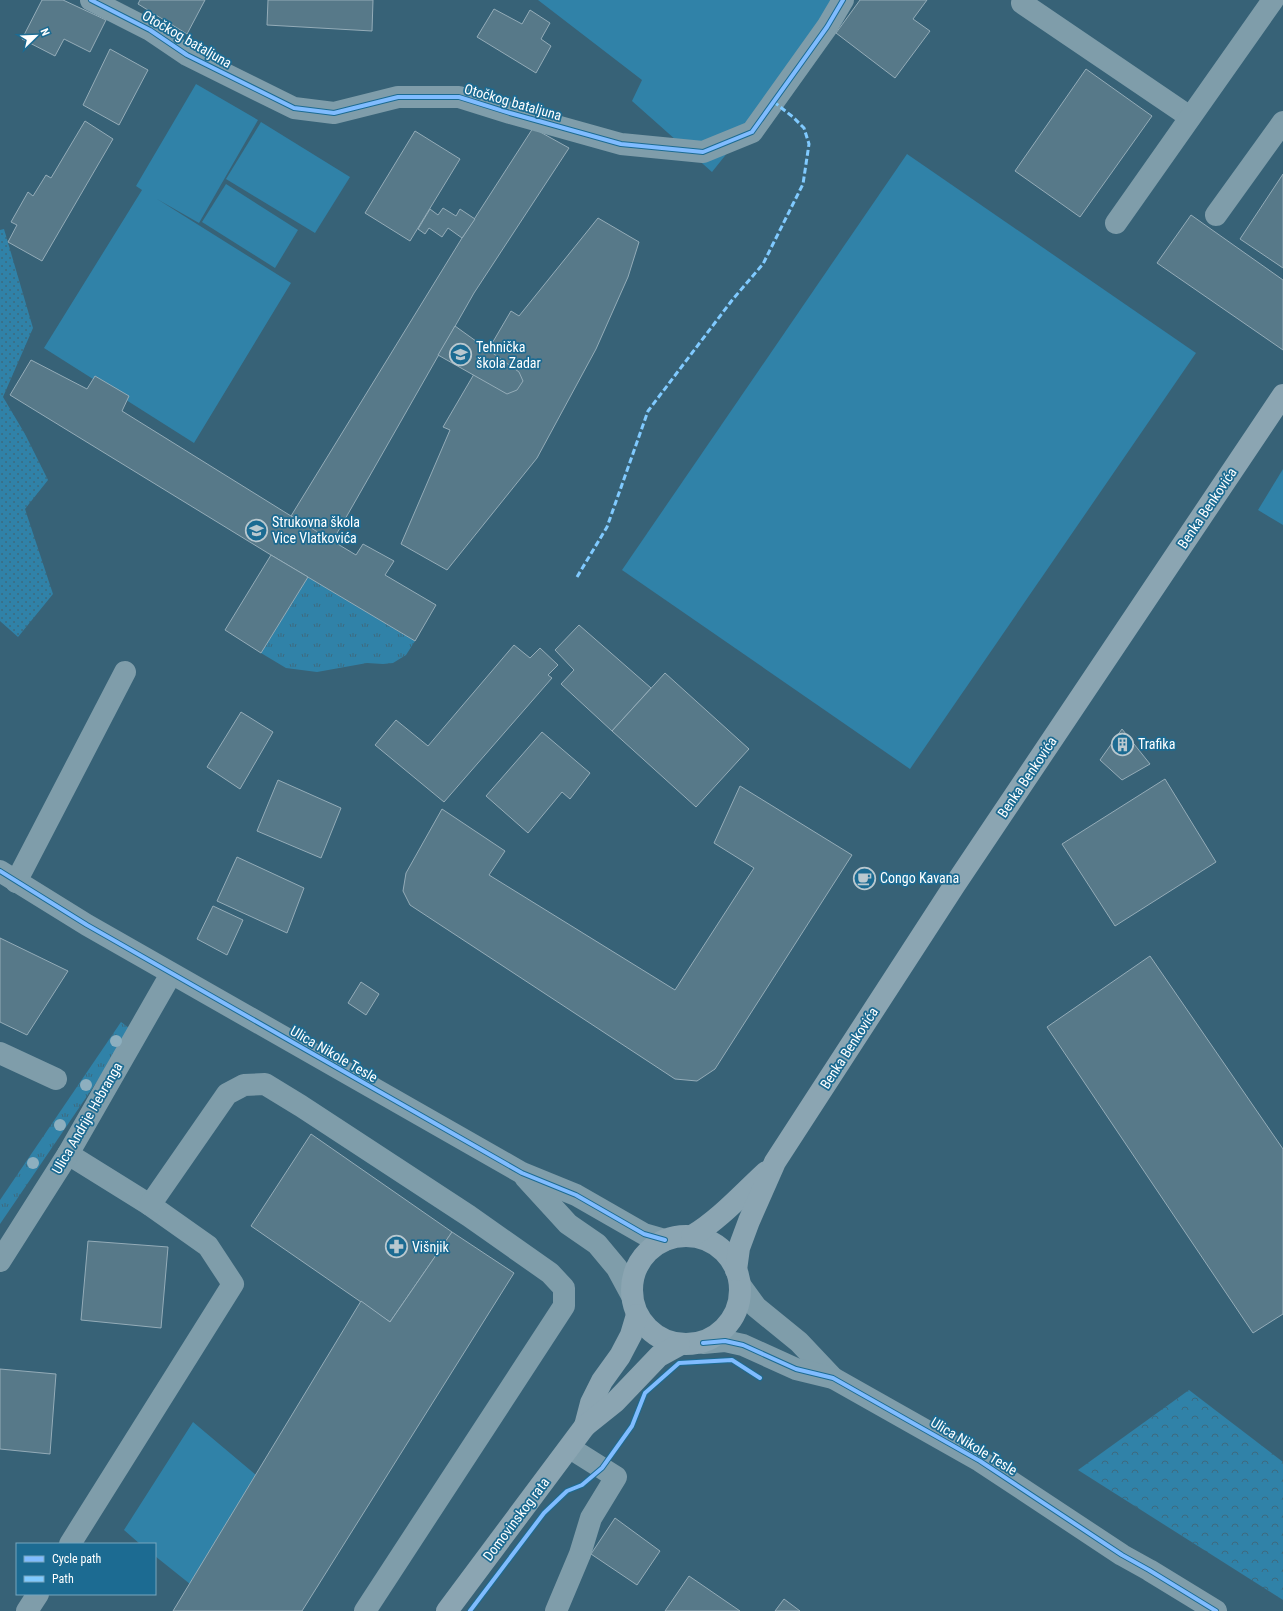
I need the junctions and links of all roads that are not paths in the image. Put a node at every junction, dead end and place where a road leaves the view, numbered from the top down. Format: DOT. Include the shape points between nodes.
graph roads {
  1 [pos="91,0"];
  2 [pos="843,0"];
  3 [pos="1273,0"];
  4 [pos="1022,3"];
  5 [pos="1190,117"];
  6 [pos="1283,122"];
  7 [pos="1216,215"];
  8 [pos="1116,223"];
  9 [pos="1283,395"];
  10 [pos="125,672"];
  11 [pos="8,877"];
  12 [pos="170,974"];
  13 [pos="0,1053"];
  14 [pos="56,1079"];
  15 [pos="68,1154"];
  16 [pos="775,1162"];
  17 [pos="522,1174"];
  18 [pos="150,1205"];
  19 [pos="692,1236"];
  20 [pos="665,1240"];
  21 [pos="0,1260"];
  22 [pos="738,1277"];
  23 [pos="631,1294"];
  24 [pos="637,1315"];
  25 [pos="703,1342"];
  26 [pos="679,1345"];
  27 [pos="833,1378"];
  28 [pos="585,1426"];
  29 [pos="570,1448"];
  30 [pos="71,1543"];
  31 [pos="37,1595"];
  32 [pos="28,1611"];
  33 [pos="365,1611"];
  34 [pos="447,1611"];
  35 [pos="556,1611"];
  36 [pos="1216,1611"];
  1 -- 2 [label="street, Otočkog bataljuna" via="150,30 187,55 294,108 334,113 398,97 459,97 621,144 703,152 752,132 827,28"];
  3 -- 5 [label="street"];
  4 -- 5 [label="street"];
  5 -- 8 [label="street"];
  6 -- 7 [label="street"];
  9 -- 16 [label="main road, Benka Benkovića" via="957,880"];
  10 -- 11 [label="street"];
  11 -- 12 [label="street, Ulica Nikole Tesle"];
  12 -- 15 [label="street, Ulica Andrije Hebranga"];
  12 -- 17 [label="street, Ulica Nikole Tesle"];
  13 -- 14 [label="street"];
  15 -- 18 [label="street"];
  15 -- 21 [label="street, Ulica Andrije Hebranga"];
  16 -- 19 [label="main road, Benka Benkovića" via="727,1210"];
  16 -- 22 [label="main road, Benka Benkovića" via="739,1248"];
  17 -- 20 [label="street, Ulica Nikole Tesle" via="576,1195 644,1234"];
  17 -- 23 [label="street, Ulica Nikole Tesle" via="568,1224 597,1244 617,1268"];
  18 -- 30 [label="street" via="208,1246 233,1284"];
  18 -- 33 [label="street" via="227,1094 244,1085 265,1084 469,1216 550,1273 564,1288 564,1306"];
  19 -- 20 [label="main road" via="678,1236"];
  19 -- 22 [label="main road" via="708,1240 721,1249 728,1256"];
  20 -- 23 [label="main road" via="650,1249 639,1261 633,1277"];
  22 -- 25 [label="main road" via="739,1303 731,1320 718,1334"];
  22 -- 27 [label="street, Ulica Nikole Tesle" via="756,1307 799,1342"];
  23 -- 24 [label="main road"];
  24 -- 26 [label="main road" via="649,1331"];
  24 -- 28 [label="main road, Domovinskog rata" via="631,1335 591,1403"];
  25 -- 26 [label="main road"];
  25 -- 27 [label="street, Ulica Nikole Tesle" via="725,1341 743,1345 796,1369"];
  26 -- 28 [label="main road, Domovinskog rata" via="659,1356 615,1402"];
  27 -- 36 [label="street, Ulica Nikole Tesle" via="980,1461 1122,1555"];
  28 -- 29 [label="main road, Domovinskog rata"];
  29 -- 34 [label="main road, Domovinskog rata"];
  29 -- 35 [label="street" via="616,1477 591,1518 580,1554"];
  31 -- 32 [label="street"];
}
